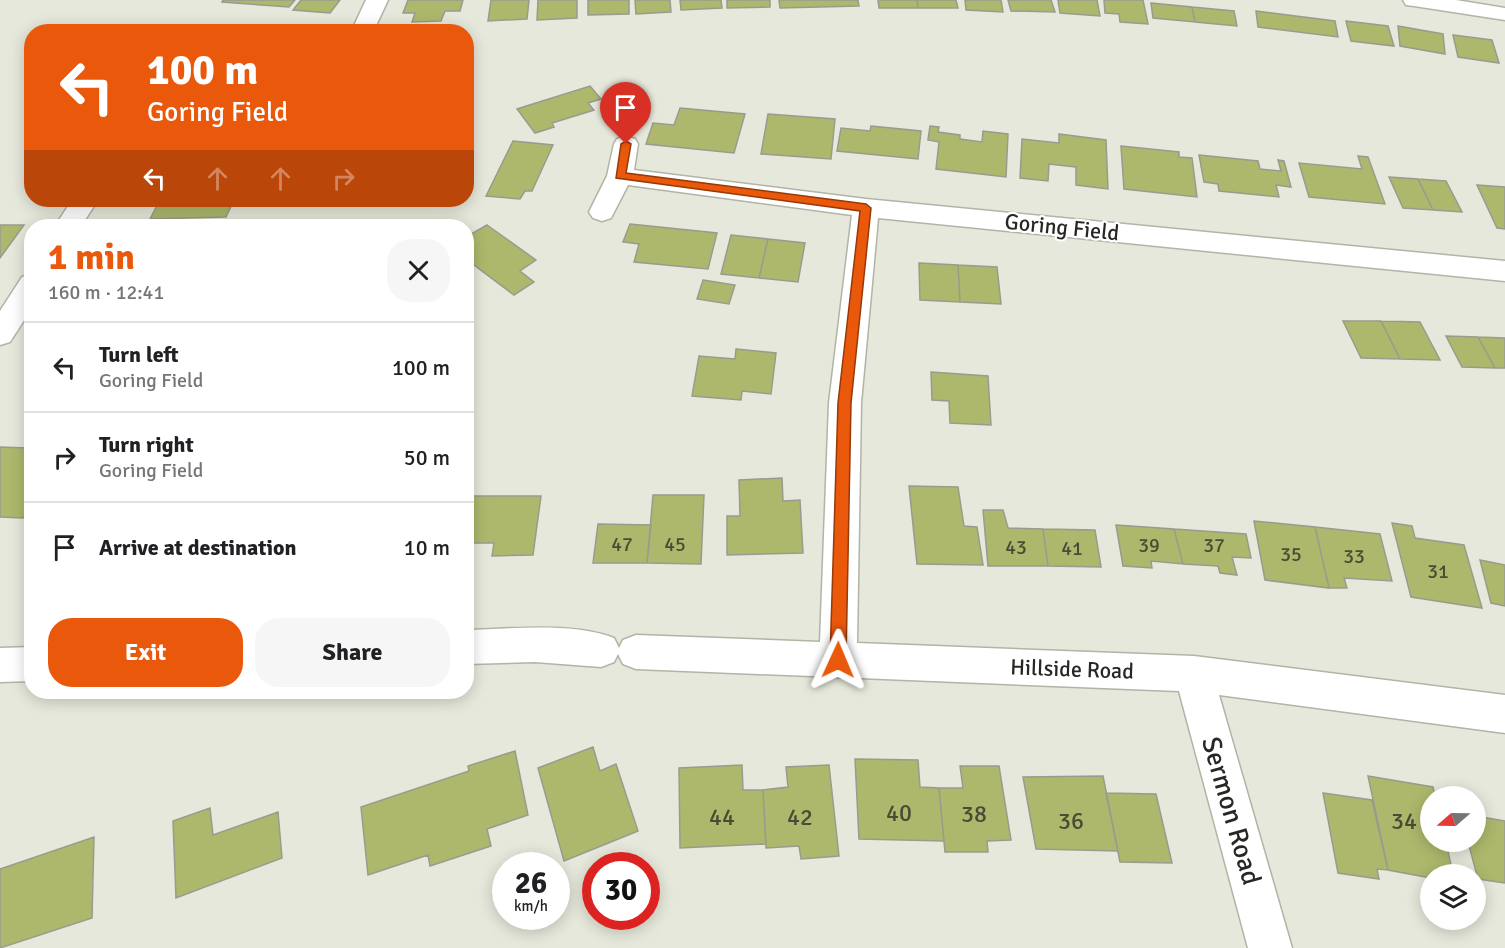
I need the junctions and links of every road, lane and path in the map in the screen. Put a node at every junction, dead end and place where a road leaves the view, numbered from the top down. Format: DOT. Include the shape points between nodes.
graph roads {
  1 [pos="377,0"];
  2 [pos="1414,0"];
  3 [pos="1505,14"];
  4 [pos="366,24"];
  5 [pos="626,144"];
  6 [pos="620,176"];
  7 [pos="866,208"];
  8 [pos="602,212"];
  9 [pos="1505,271"];
  10 [pos="24,296"];
  11 [pos="0,334"];
  12 [pos="474,647"];
  13 [pos="838,660"];
  14 [pos="24,664"];
  15 [pos="0,665"];
  16 [pos="1194,674"];
  17 [pos="1505,714"];
  18 [pos="1270,948"];
  1 -- 4 [label="street"];
  2 -- 3 [label="street"];
  5 -- 6 [label="street"];
  6 -- 7 [label="street, Goring Field"];
  6 -- 8 [label="street"];
  7 -- 9 [label="street, Goring Field"];
  7 -- 13 [label="street" via="845,403"];
  10 -- 11 [label="street"];
  12 -- 13 [label="street, Hillside Road" via="535,645"];
  13 -- 16 [label="street, Hillside Road"];
  14 -- 15 [label="street"];
  16 -- 17 [label="street, Hillside Road"];
  16 -- 18 [label="street, Sermon Road"];
}
